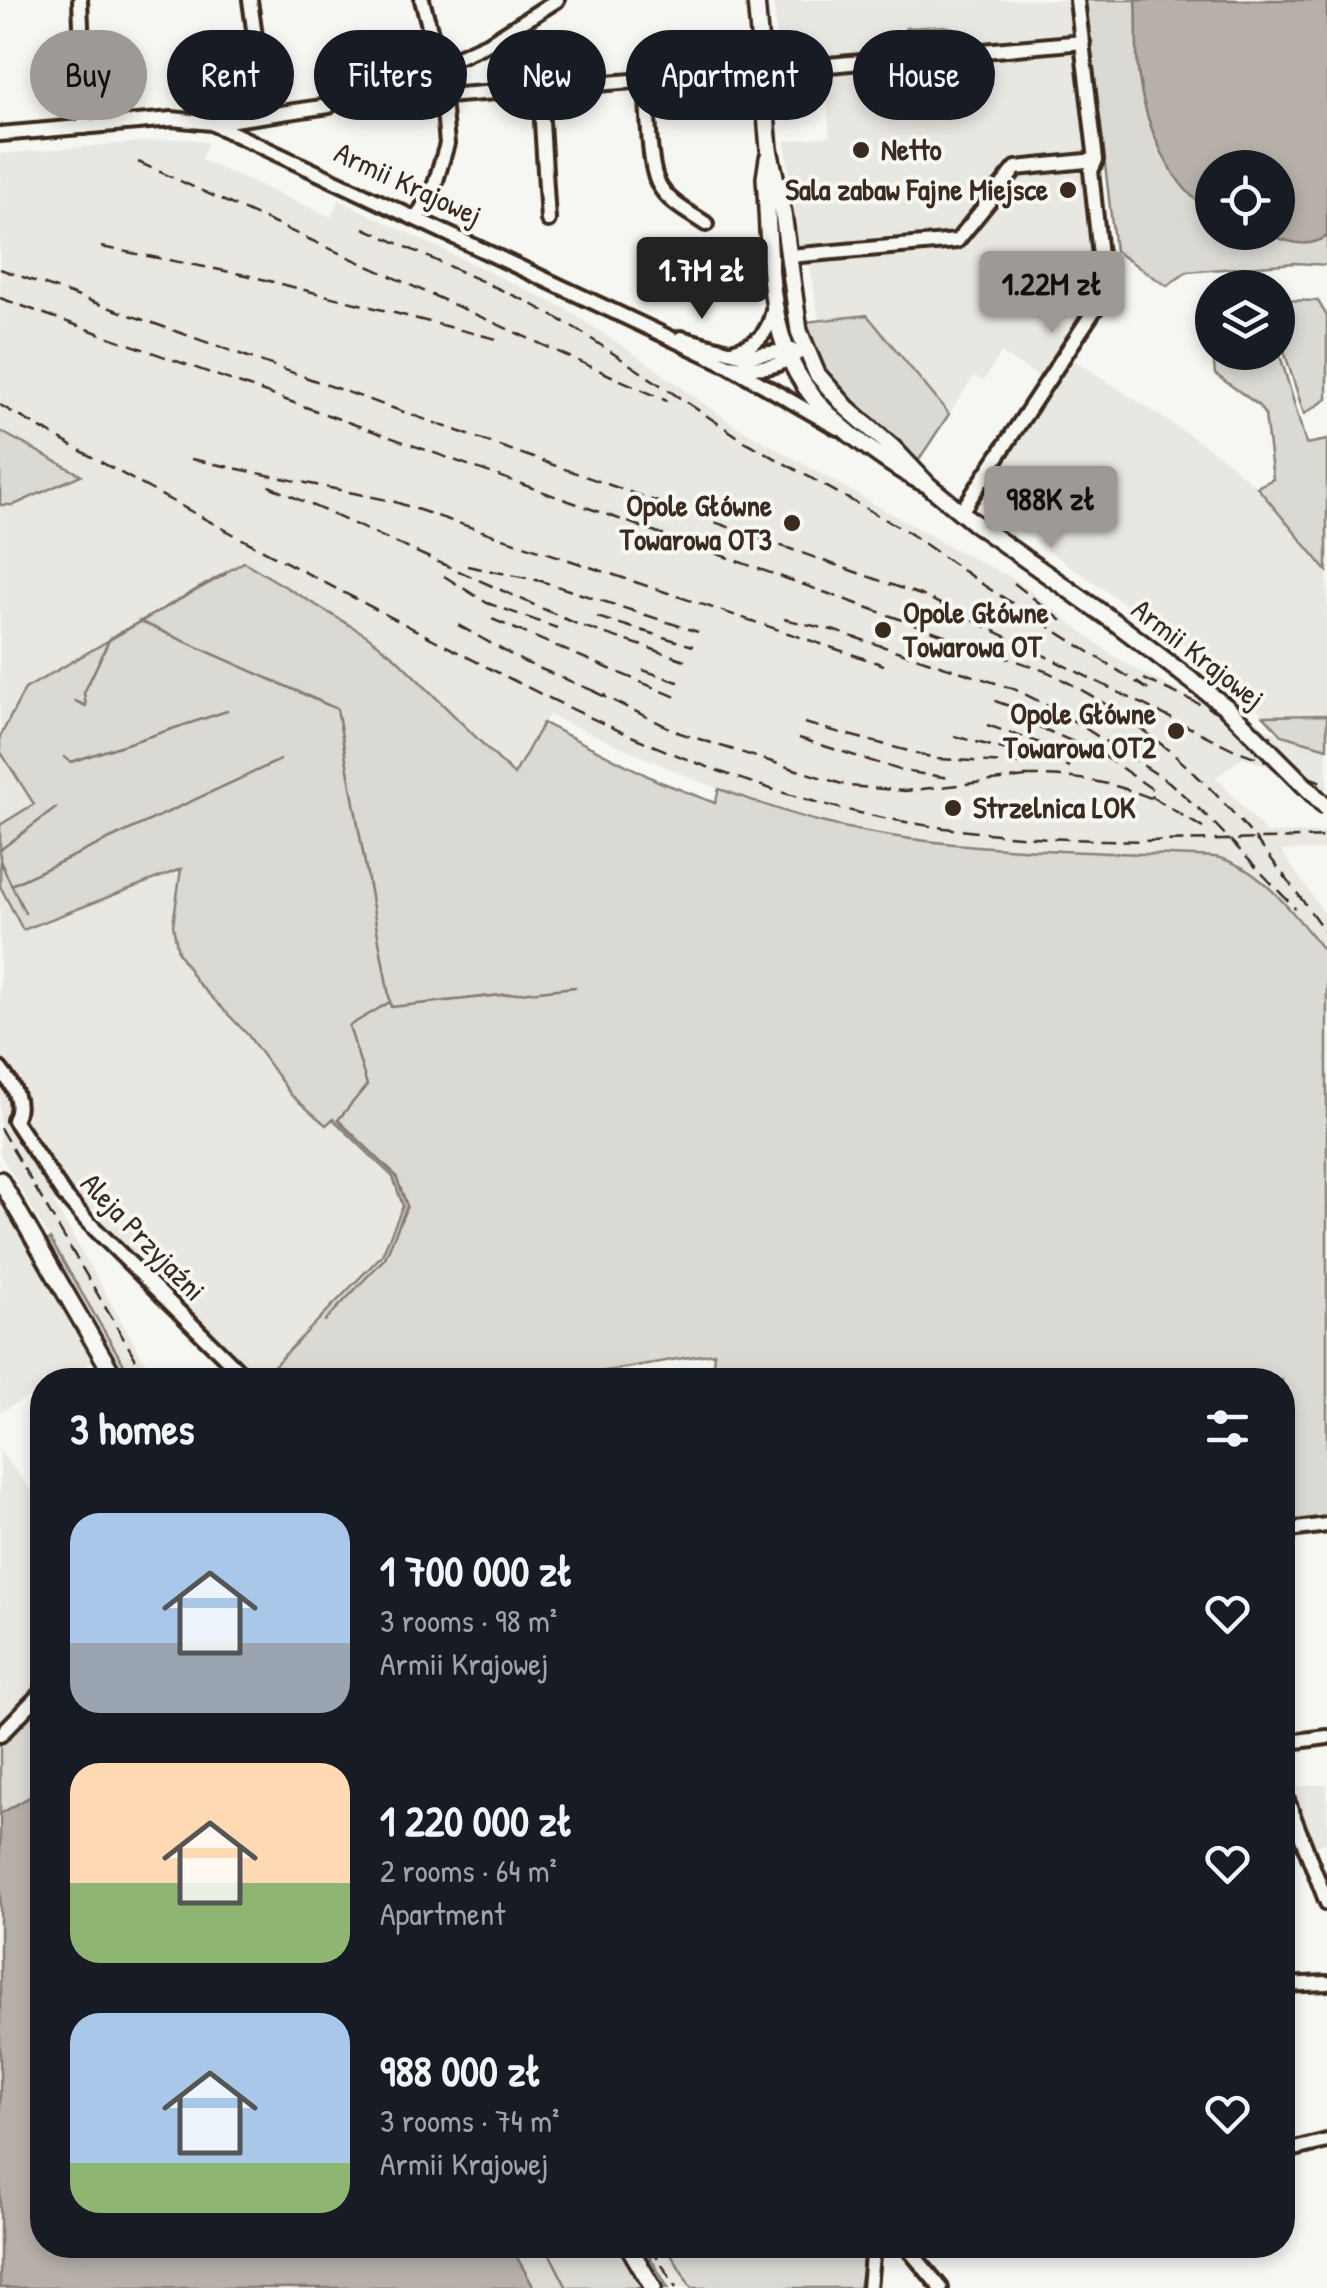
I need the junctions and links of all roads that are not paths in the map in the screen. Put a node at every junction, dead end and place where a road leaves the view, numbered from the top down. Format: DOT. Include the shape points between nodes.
graph roads {
  1 [pos="80,0"];
  2 [pos="250,0"];
  3 [pos="422,0"];
  4 [pos="557,0"];
  5 [pos="756,0"];
  6 [pos="1077,0"];
  7 [pos="254,30"];
  8 [pos="430,30"];
  9 [pos="759,30"];
  10 [pos="1083,42"];
  11 [pos="467,52"];
  12 [pos="833,64"];
  13 [pos="229,120"];
  14 [pos="445,120"];
  15 [pos="542,120"];
  16 [pos="649,120"];
  17 [pos="766,120"];
  18 [pos="211,123"];
  19 [pos="85,127"];
  20 [pos="0,134"];
  21 [pos="769,149"];
  22 [pos="1096,160"];
  23 [pos="417,218"];
  24 [pos="548,220"];
  25 [pos="706,224"];
  26 [pos="790,256"];
  27 [pos="775,302"];
  28 [pos="805,348"];
  29 [pos="786,356"];
  30 [pos="729,358"];
  31 [pos="842,430"];
  32 [pos="928,485"];
  33 [pos="960,512"];
  34 [pos="1327,808"];
  35 [pos="0,1070"];
  36 [pos="7,1122"];
  37 [pos="0,1180"];
  38 [pos="109,1368"];
  39 [pos="236,1368"];
  40 [pos="1327,1525"];
  41 [pos="1295,1529"];
  42 [pos="30,1704"];
  43 [pos="0,1735"];
  44 [pos="1327,1738"];
  45 [pos="1295,1742"];
  46 [pos="1295,1821"];
  47 [pos="1327,1903"];
  48 [pos="1327,1982"];
  49 [pos="1295,1984"];
  50 [pos="1327,2142"];
  51 [pos="1295,2149"];
  52 [pos="636,2258"];
  53 [pos="872,2258"];
  54 [pos="916,2258"];
  55 [pos="653,2288"];
  56 [pos="869,2288"];
  57 [pos="941,2288"];
  1 -- 19 [label="street"];
  2 -- 7 [label="street"];
  3 -- 8 [label="street"];
  4 -- 11 [label="street"];
  5 -- 9 [label="main road"];
  6 -- 10 [label="street"];
  10 -- 12 [label="street"];
  10 -- 22 [label="street"];
  13 -- 18 [label="street"];
  14 -- 23 [label="street" via="446,158"];
  15 -- 24 [label="street"];
  16 -- 25 [label="street" via="658,184"];
  17 -- 21 [label="main road"];
  18 -- 19 [label="street, Armii Krajowej"];
  18 -- 23 [label="street, Armii Krajowej"];
  19 -- 20 [label="street, Armii Krajowej"];
  21 -- 26 [label="main road"];
  21 -- 27 [label="main road" via="765,178"];
  22 -- 26 [label="street" via="1016,168 957,242"];
  22 -- 33 [label="street" via="1091,171 1101,300"];
  23 -- 30 [label="street, Armii Krajowej"];
  26 -- 28 [label="main road"];
  27 -- 29 [label="main road"];
  27 -- 30 [label="street" via="764,336"];
  28 -- 29 [label="street"];
  28 -- 32 [label="main road" via="834,396"];
  29 -- 30 [label="street, Armii Krajowej"];
  29 -- 31 [label="main road"];
  30 -- 31 [label="street"];
  31 -- 32 [label="main road"];
  32 -- 33 [label="main road, Armii Krajowej"];
  33 -- 34 [label="main road, Armii Krajowej, bridge" via="1226,707"];
  35 -- 36 [label="street" via="18,1099"];
  36 -- 39 [label="street, Aleja Przyjaźni" via="75,1207"];
  37 -- 38 [label="main road"];
  40 -- 41 [label="street"];
  42 -- 43 [label="street"];
  44 -- 45 [label="street"];
  46 -- 47 [label="street"];
  48 -- 49 [label="street"];
  50 -- 51 [label="street"];
  52 -- 55 [label="main road"];
  53 -- 56 [label="street"];
  54 -- 57 [label="street"];
}
